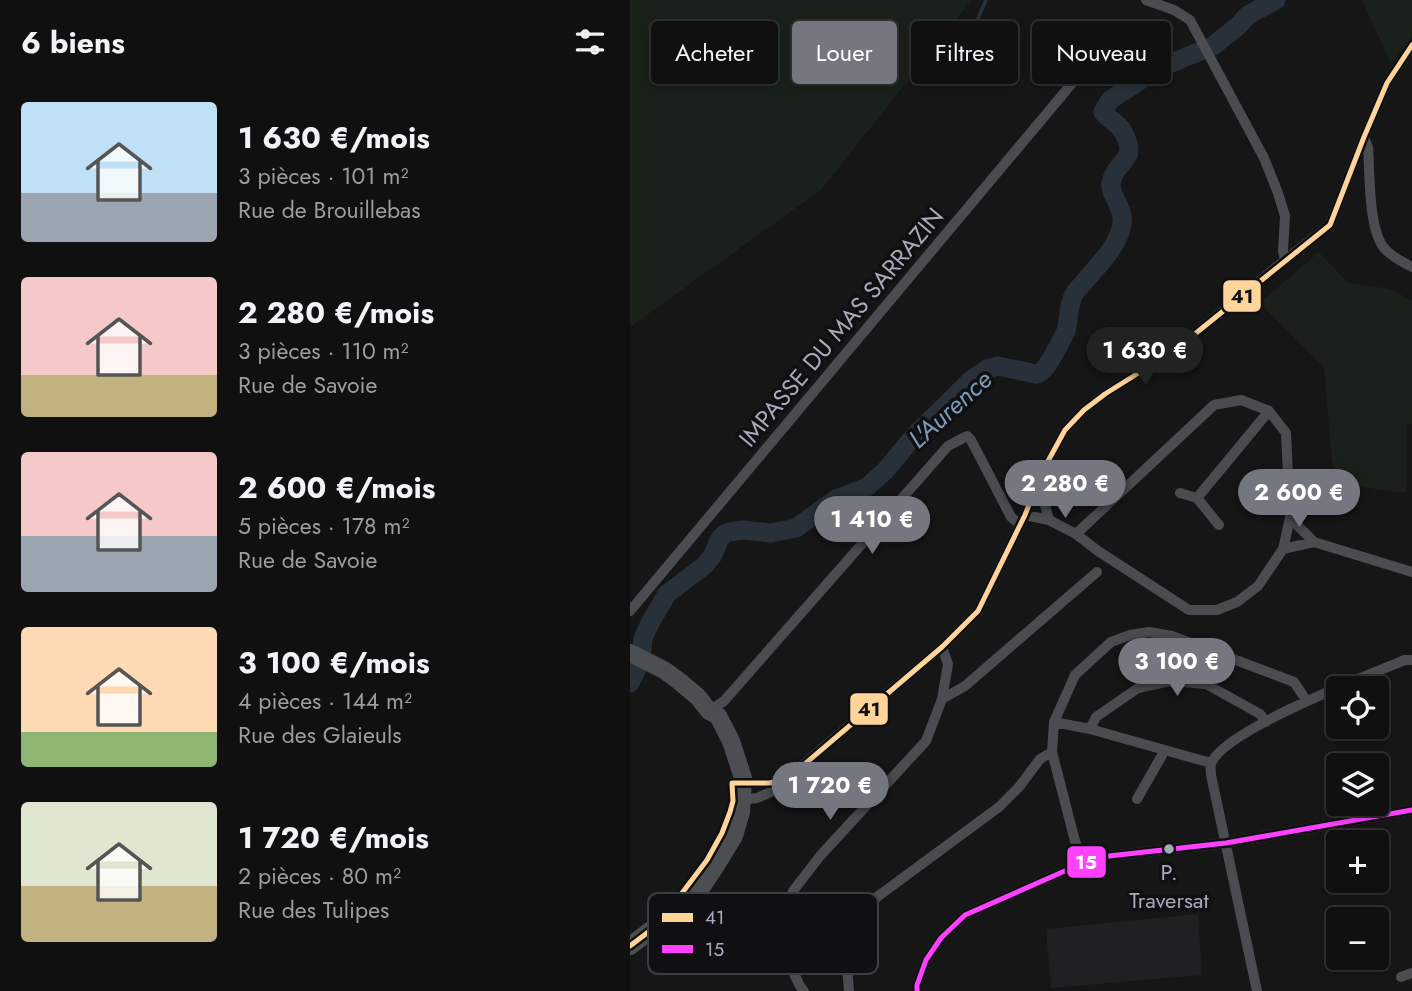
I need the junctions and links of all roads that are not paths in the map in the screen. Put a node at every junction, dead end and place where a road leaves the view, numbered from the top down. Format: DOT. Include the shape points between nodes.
graph roads {
  1 [pos="1146,0"];
  2 [pos="1412,45"];
  3 [pos="1071,84"];
  4 [pos="1364,137"];
  5 [pos="1285,260"];
  6 [pos="1412,267"];
  7 [pos="1269,411"];
  8 [pos="1037,488"];
  9 [pos="1180,493"];
  10 [pos="1197,498"];
  11 [pos="1290,518"];
  12 [pos="1022,519"];
  13 [pos="1049,520"];
  14 [pos="1219,525"];
  15 [pos="1076,534"];
  16 [pos="1314,542"];
  17 [pos="1283,549"];
  18 [pos="1097,572"];
  19 [pos="1412,572"];
  20 [pos="630,611"];
  21 [pos="942,646"];
  22 [pos="636,656"];
  23 [pos="1412,660"];
  24 [pos="942,699"];
  25 [pos="1306,700"];
  26 [pos="709,711"];
  27 [pos="1054,722"];
  28 [pos="1266,722"];
  29 [pos="1090,729"];
  30 [pos="1165,750"];
  31 [pos="1052,752"];
  32 [pos="1211,763"];
  33 [pos="786,780"];
  34 [pos="737,792"];
  35 [pos="1137,799"];
  36 [pos="1412,810"];
  37 [pos="1226,844"];
  38 [pos="1083,863"];
  39 [pos="696,893"];
  40 [pos="792,893"];
  41 [pos="878,896"];
  42 [pos="648,932"];
  43 [pos="630,946"];
  44 [pos="794,974"];
  45 [pos="804,991"];
  46 [pos="917,991"];
  47 [pos="1257,991"];
  1 -- 5 [label="street" via="1190,20 1202,41 1278,193 1284,216"];
  2 -- 4 [label="street" via="1387,83"];
  3 -- 20 [label="street, IMPASSE DU MAS SARRAZIN"];
  4 -- 5 [label="street" via="1330,225"];
  4 -- 6 [label="street" via="1374,226 1387,251"];
  5 -- 8 [label="street" via="1175,350 1084,410 1065,430"];
  7 -- 10 [label="street"];
  7 -- 11 [label="street" via="1286,433"];
  7 -- 15 [label="street" via="1241,400 1214,405"];
  8 -- 12 [label="street"];
  8 -- 13 [label="street"];
  9 -- 10 [label="street"];
  10 -- 14 [label="street"];
  11 -- 16 [label="street"];
  11 -- 17 [label="street"];
  12 -- 13 [label="street"];
  12 -- 21 [label="street" via="978,611"];
  12 -- 26 [label="street" via="1011,517 967,436 948,446 724,701"];
  13 -- 15 [label="street"];
  15 -- 17 [label="street" via="1189,610 1217,610 1237,602 1258,586"];
  16 -- 17 [label="street"];
  16 -- 19 [label="street"];
  18 -- 24 [label="street" via="965,686"];
  21 -- 24 [label="street" via="948,664"];
  21 -- 33 [label="street"];
  22 -- 26 [label="main road" via="679,681"];
  23 -- 25 [label="street"];
  24 -- 40 [label="street" via="926,741 820,856"];
  25 -- 27 [label="street" via="1294,682 1172,636 1149,632 1111,642 1075,675"];
  25 -- 28 [label="street"];
  26 -- 34 [label="main road"];
  27 -- 29 [label="street"];
  27 -- 31 [label="street"];
  28 -- 29 [label="street" via="1260,714 1206,684 1170,681 1138,688 1096,717"];
  28 -- 32 [label="street" via="1227,745"];
  29 -- 30 [label="street"];
  30 -- 32 [label="street"];
  30 -- 35 [label="street"];
  31 -- 38 [label="street"];
  31 -- 41 [label="street" via="1040,759 999,807"];
  32 -- 37 [label="street"];
  33 -- 34 [label="street"];
  33 -- 34 [label="street" via="757,798"];
  34 -- 39 [label="main road" via="741,812 734,836"];
  36 -- 37 [label="street"];
  37 -- 38 [label="street" via="1100,857"];
  37 -- 47 [label="street"];
  38 -- 46 [label="street" via="965,915 941,937 926,960"];
  42 -- 43 [label="main road"];
  44 -- 45 [label="street"];
}
